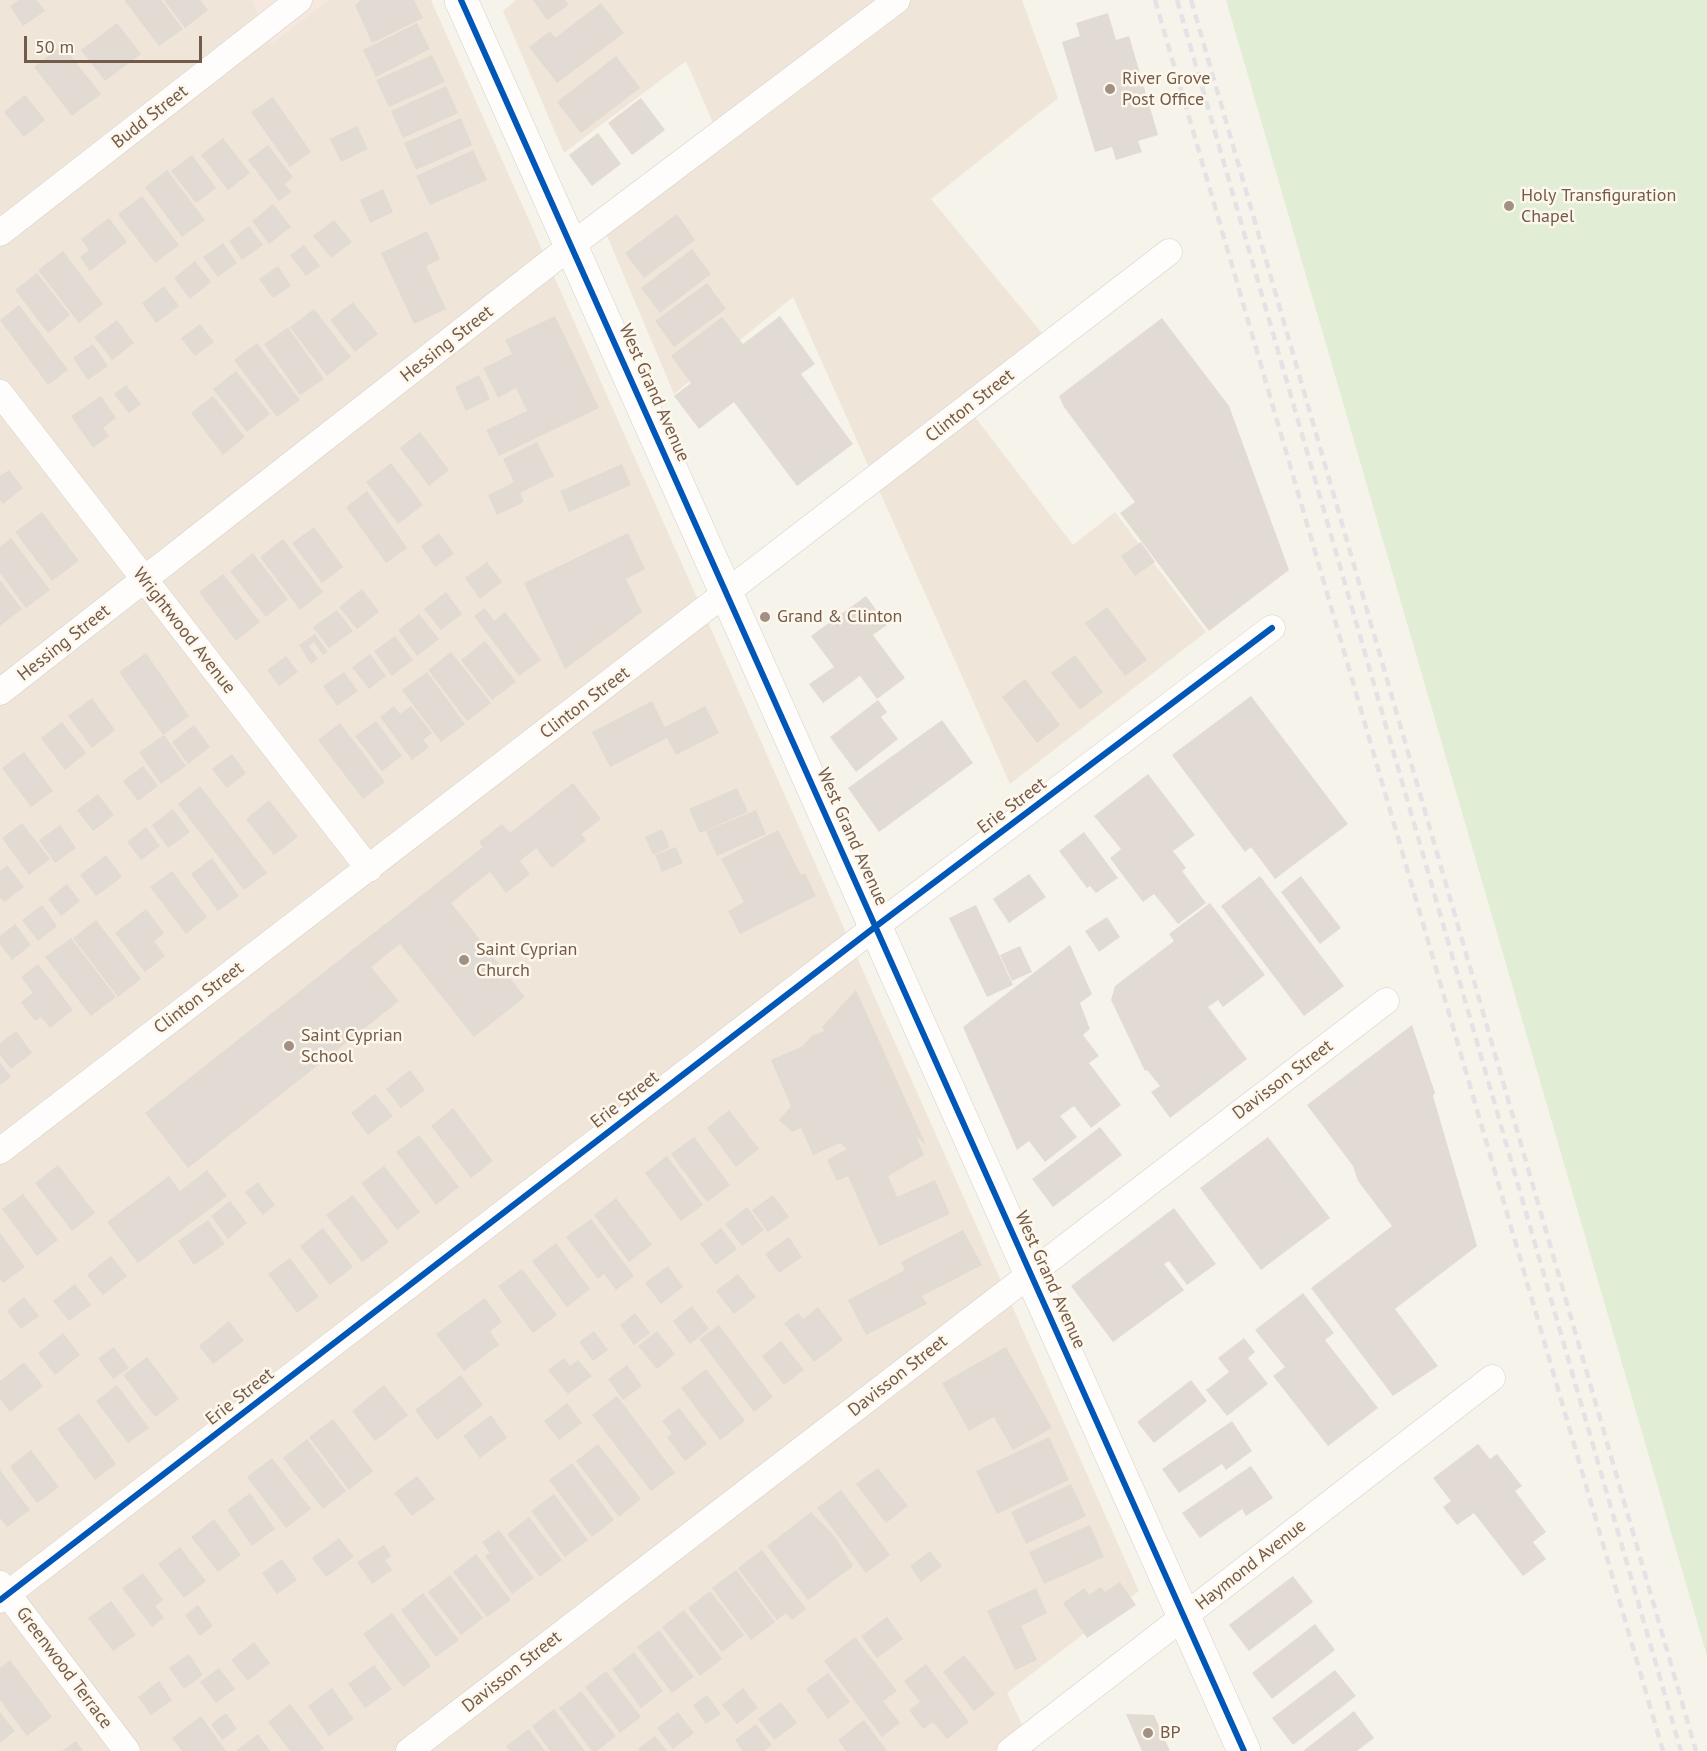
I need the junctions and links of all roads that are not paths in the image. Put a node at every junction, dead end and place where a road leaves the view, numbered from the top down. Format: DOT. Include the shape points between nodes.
graph roads {
  1 [pos="299,0"];
  2 [pos="462,0"];
  3 [pos="897,0"];
  4 [pos="0,234"];
  5 [pos="572,245"];
  6 [pos="1169,252"];
  7 [pos="0,393"];
  8 [pos="145,580"];
  9 [pos="728,594"];
  10 [pos="1272,628"];
  11 [pos="0,692"];
  12 [pos="369,869"];
  13 [pos="875,927"];
  14 [pos="1386,1001"];
  15 [pos="0,1151"];
  16 [pos="1031,1274"];
  17 [pos="1492,1378"];
  18 [pos="3,1593"];
  19 [pos="1184,1617"];
  20 [pos="127,1751"];
  21 [pos="409,1751"];
  22 [pos="1010,1751"];
  23 [pos="1244,1751"];
  1 -- 4 [label="street, Budd Street"];
  2 -- 5 [label="main road, West Grand Avenue"];
  3 -- 5 [label="street, Hessing Street"];
  5 -- 8 [label="street, Hessing Street"];
  5 -- 9 [label="main road, West Grand Avenue"];
  6 -- 9 [label="street, Clinton Street"];
  7 -- 8 [label="street, Wrightwood Avenue"];
  8 -- 11 [label="street, Hessing Street"];
  8 -- 12 [label="street, Wrightwood Avenue"];
  9 -- 12 [label="street, Clinton Street"];
  9 -- 13 [label="main road, West Grand Avenue"];
  10 -- 13 [label="street, Erie Street"];
  12 -- 15 [label="street, Clinton Street"];
  13 -- 16 [label="main road, West Grand Avenue"];
  13 -- 18 [label="street, Erie Street"];
  14 -- 16 [label="street, Davisson Street"];
  16 -- 19 [label="main road, West Grand Avenue"];
  16 -- 21 [label="street, Davisson Street"];
  17 -- 19 [label="street, Haymond Avenue"];
  18 -- 20 [label="street, Greenwood Terrace"];
  19 -- 22 [label="street, Haymond Avenue"];
  19 -- 23 [label="main road, West Grand Avenue"];
}
